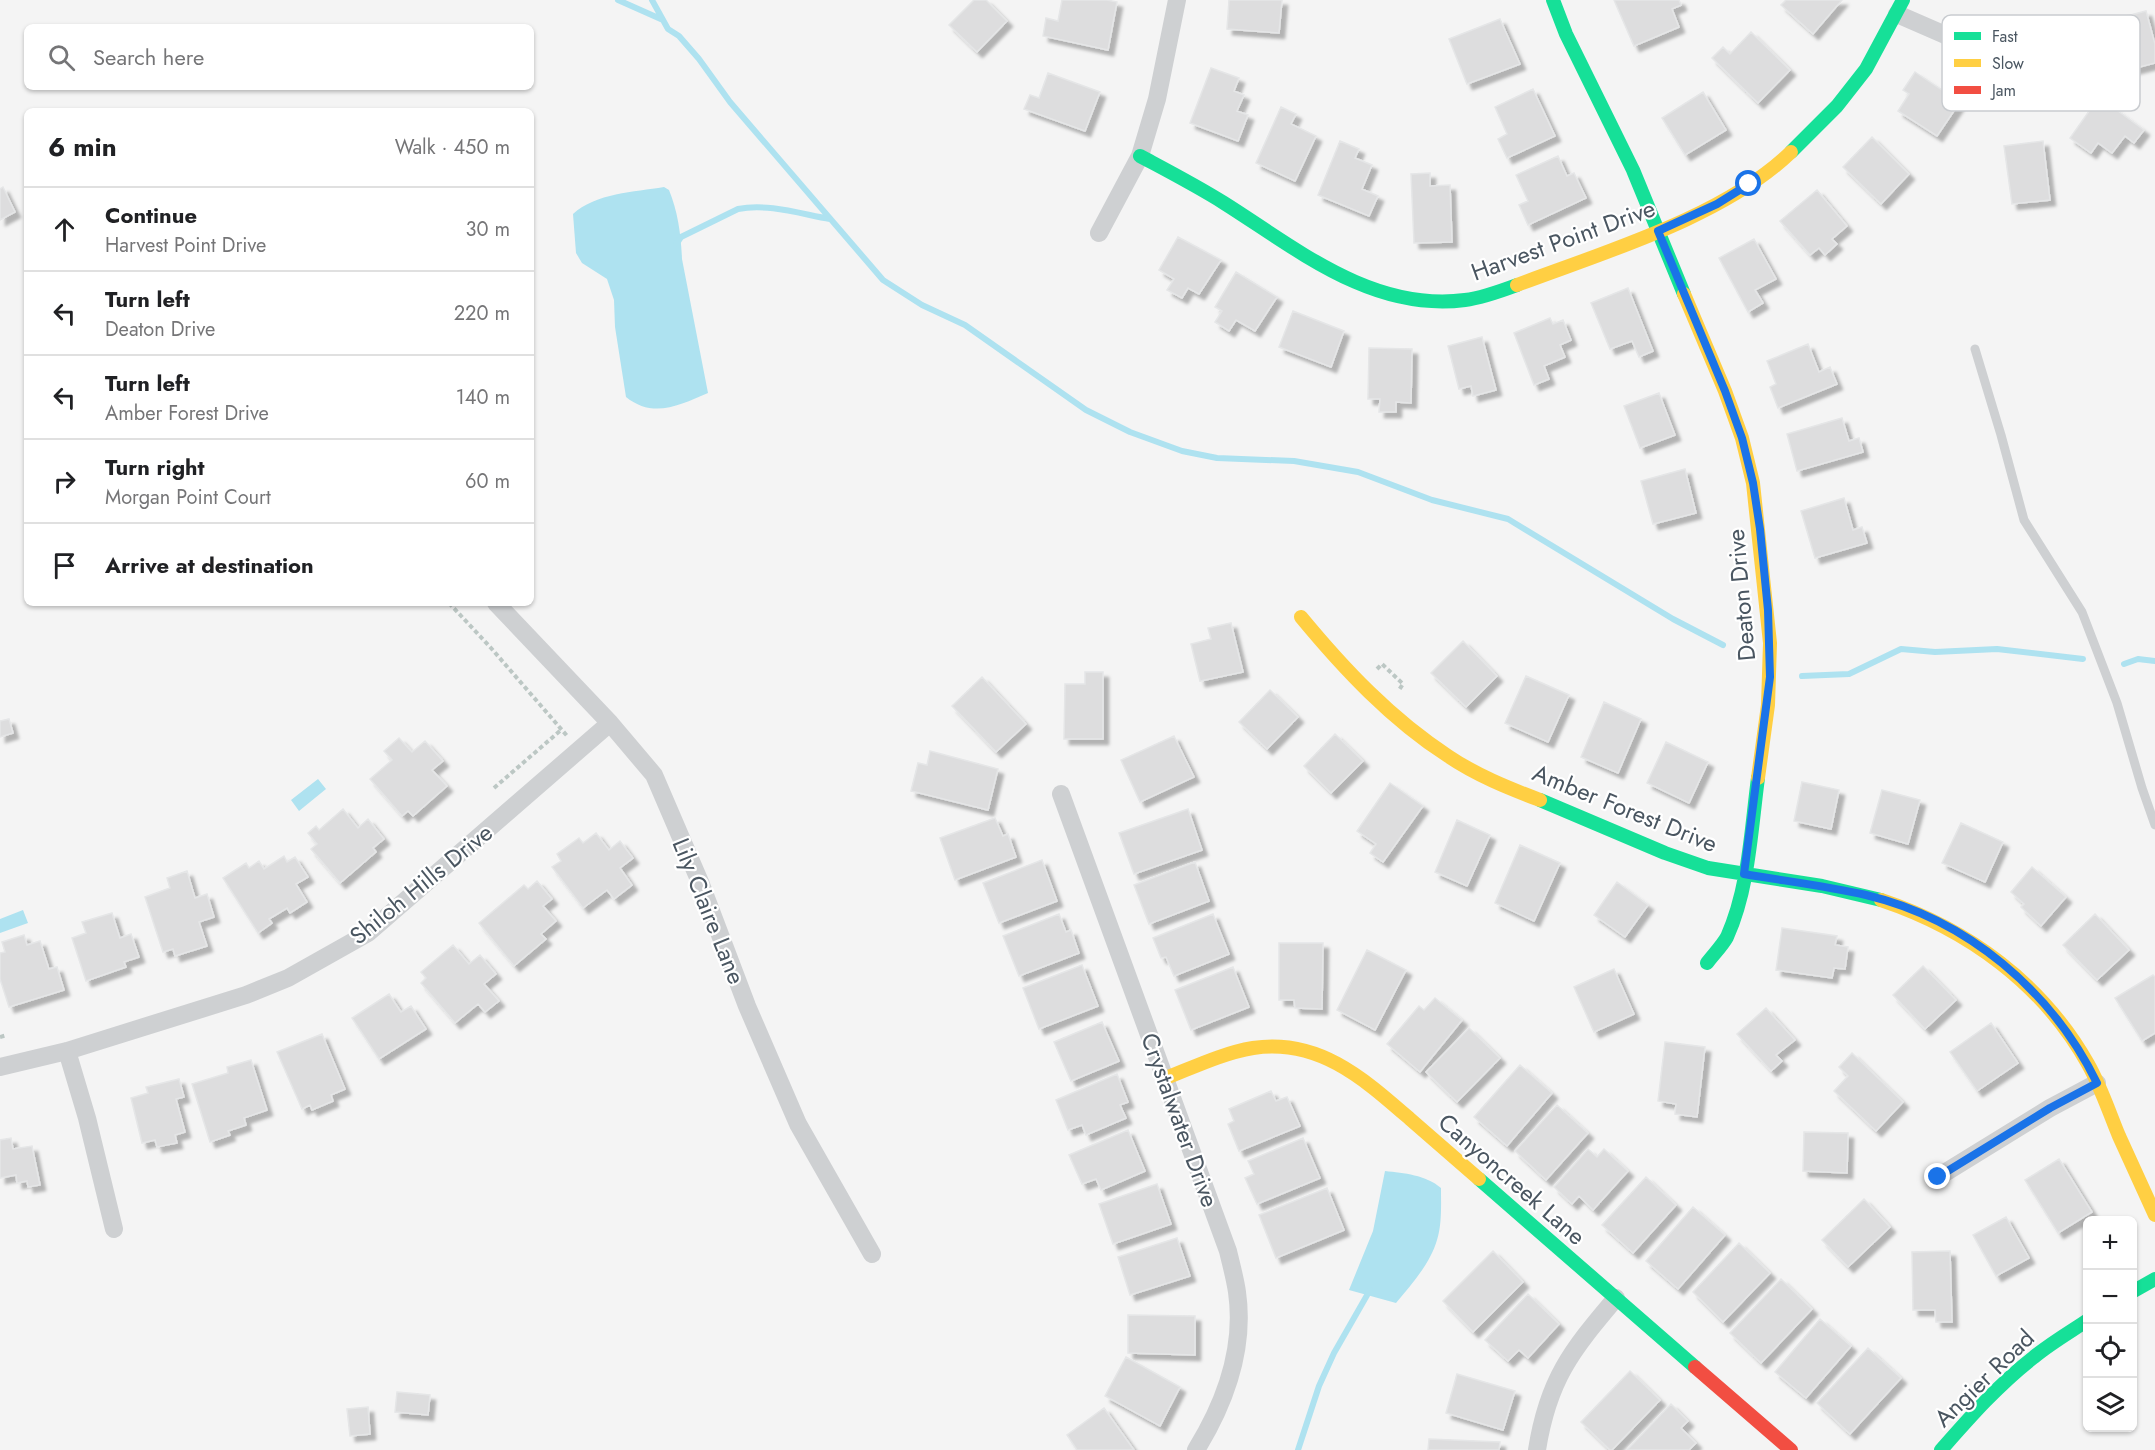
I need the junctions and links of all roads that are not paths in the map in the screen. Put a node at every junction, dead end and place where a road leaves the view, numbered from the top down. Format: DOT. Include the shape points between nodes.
graph roads {
  1 [pos="1177,0"];
  2 [pos="1553,0"];
  3 [pos="1900,7"];
  4 [pos="1942,28"];
  5 [pos="1140,156"];
  6 [pos="1658,231"];
  7 [pos="1099,233"];
  8 [pos="1975,349"];
  9 [pos="499,606"];
  10 [pos="1301,617"];
  11 [pos="610,723"];
  12 [pos="1061,794"];
  13 [pos="2155,825"];
  14 [pos="1744,874"];
  15 [pos="1707,963"];
  16 [pos="67,1051"];
  17 [pos="0,1067"];
  18 [pos="1166,1077"];
  19 [pos="2097,1083"];
  20 [pos="1938,1177"];
  21 [pos="2155,1215"];
  22 [pos="114,1229"];
  23 [pos="872,1254"];
  24 [pos="2155,1280"];
  25 [pos="2137,1291"];
  26 [pos="1616,1298"];
  27 [pos="2083,1323"];
  28 [pos="1196,1450"];
  29 [pos="1537,1450"];
  30 [pos="1791,1450"];
  31 [pos="1941,1450"];
  1 -- 5 [label="street" via="1157,99"];
  2 -- 6 [label="street, Deaton Drive"];
  3 -- 4 [label="street"];
  3 -- 6 [label="street, Harvest Point Drive" via="1851,89 1785,158 1717,204"];
  5 -- 6 [label="street, Harvest Point Drive" via="1361,285 1419,300 1465,300 1511,287"];
  5 -- 7 [label="street"];
  6 -- 14 [label="street, Deaton Drive" via="1742,438 1760,529 1770,677"];
  8 -- 13 [label="lane" via="2024,520 2082,612 2117,703"];
  9 -- 11 [label="street, Lily Claire Lane"];
  10 -- 14 [label="street, Amber Forest Drive" via="1338,662 1421,737 1451,758 1672,856"];
  11 -- 16 [label="street, Shiloh Hills Drive" via="368,933 288,978 246,995"];
  11 -- 23 [label="street, Lily Claire Lane" via="654,775 798,1125"];
  12 -- 18 [label="street, Crystalwater Drive"];
  14 -- 15 [label="street, Deaton Drive" via="1726,939"];
  14 -- 19 [label="street, Amber Forest Drive" via="1868,896 1938,921 1977,944 2021,979 2059,1021"];
  16 -- 17 [label="street, Shiloh Hills Drive"];
  16 -- 22 [label="street"];
  18 -- 26 [label="street, Canyoncreek Lane" via="1253,1048 1279,1047 1324,1055 1365,1080"];
  18 -- 28 [label="street, Crystalwater Drive" via="1228,1251 1237,1292 1231,1374 1221,1405"];
  19 -- 20 [label="street"];
  19 -- 21 [label="street, Amber Forest Drive"];
  24 -- 25 [label="street"];
  26 -- 29 [label="street" via="1578,1344 1556,1381"];
  26 -- 30 [label="street, Canyoncreek Lane"];
  27 -- 31 [label="street, Angier Road" via="2018,1371"];
}
